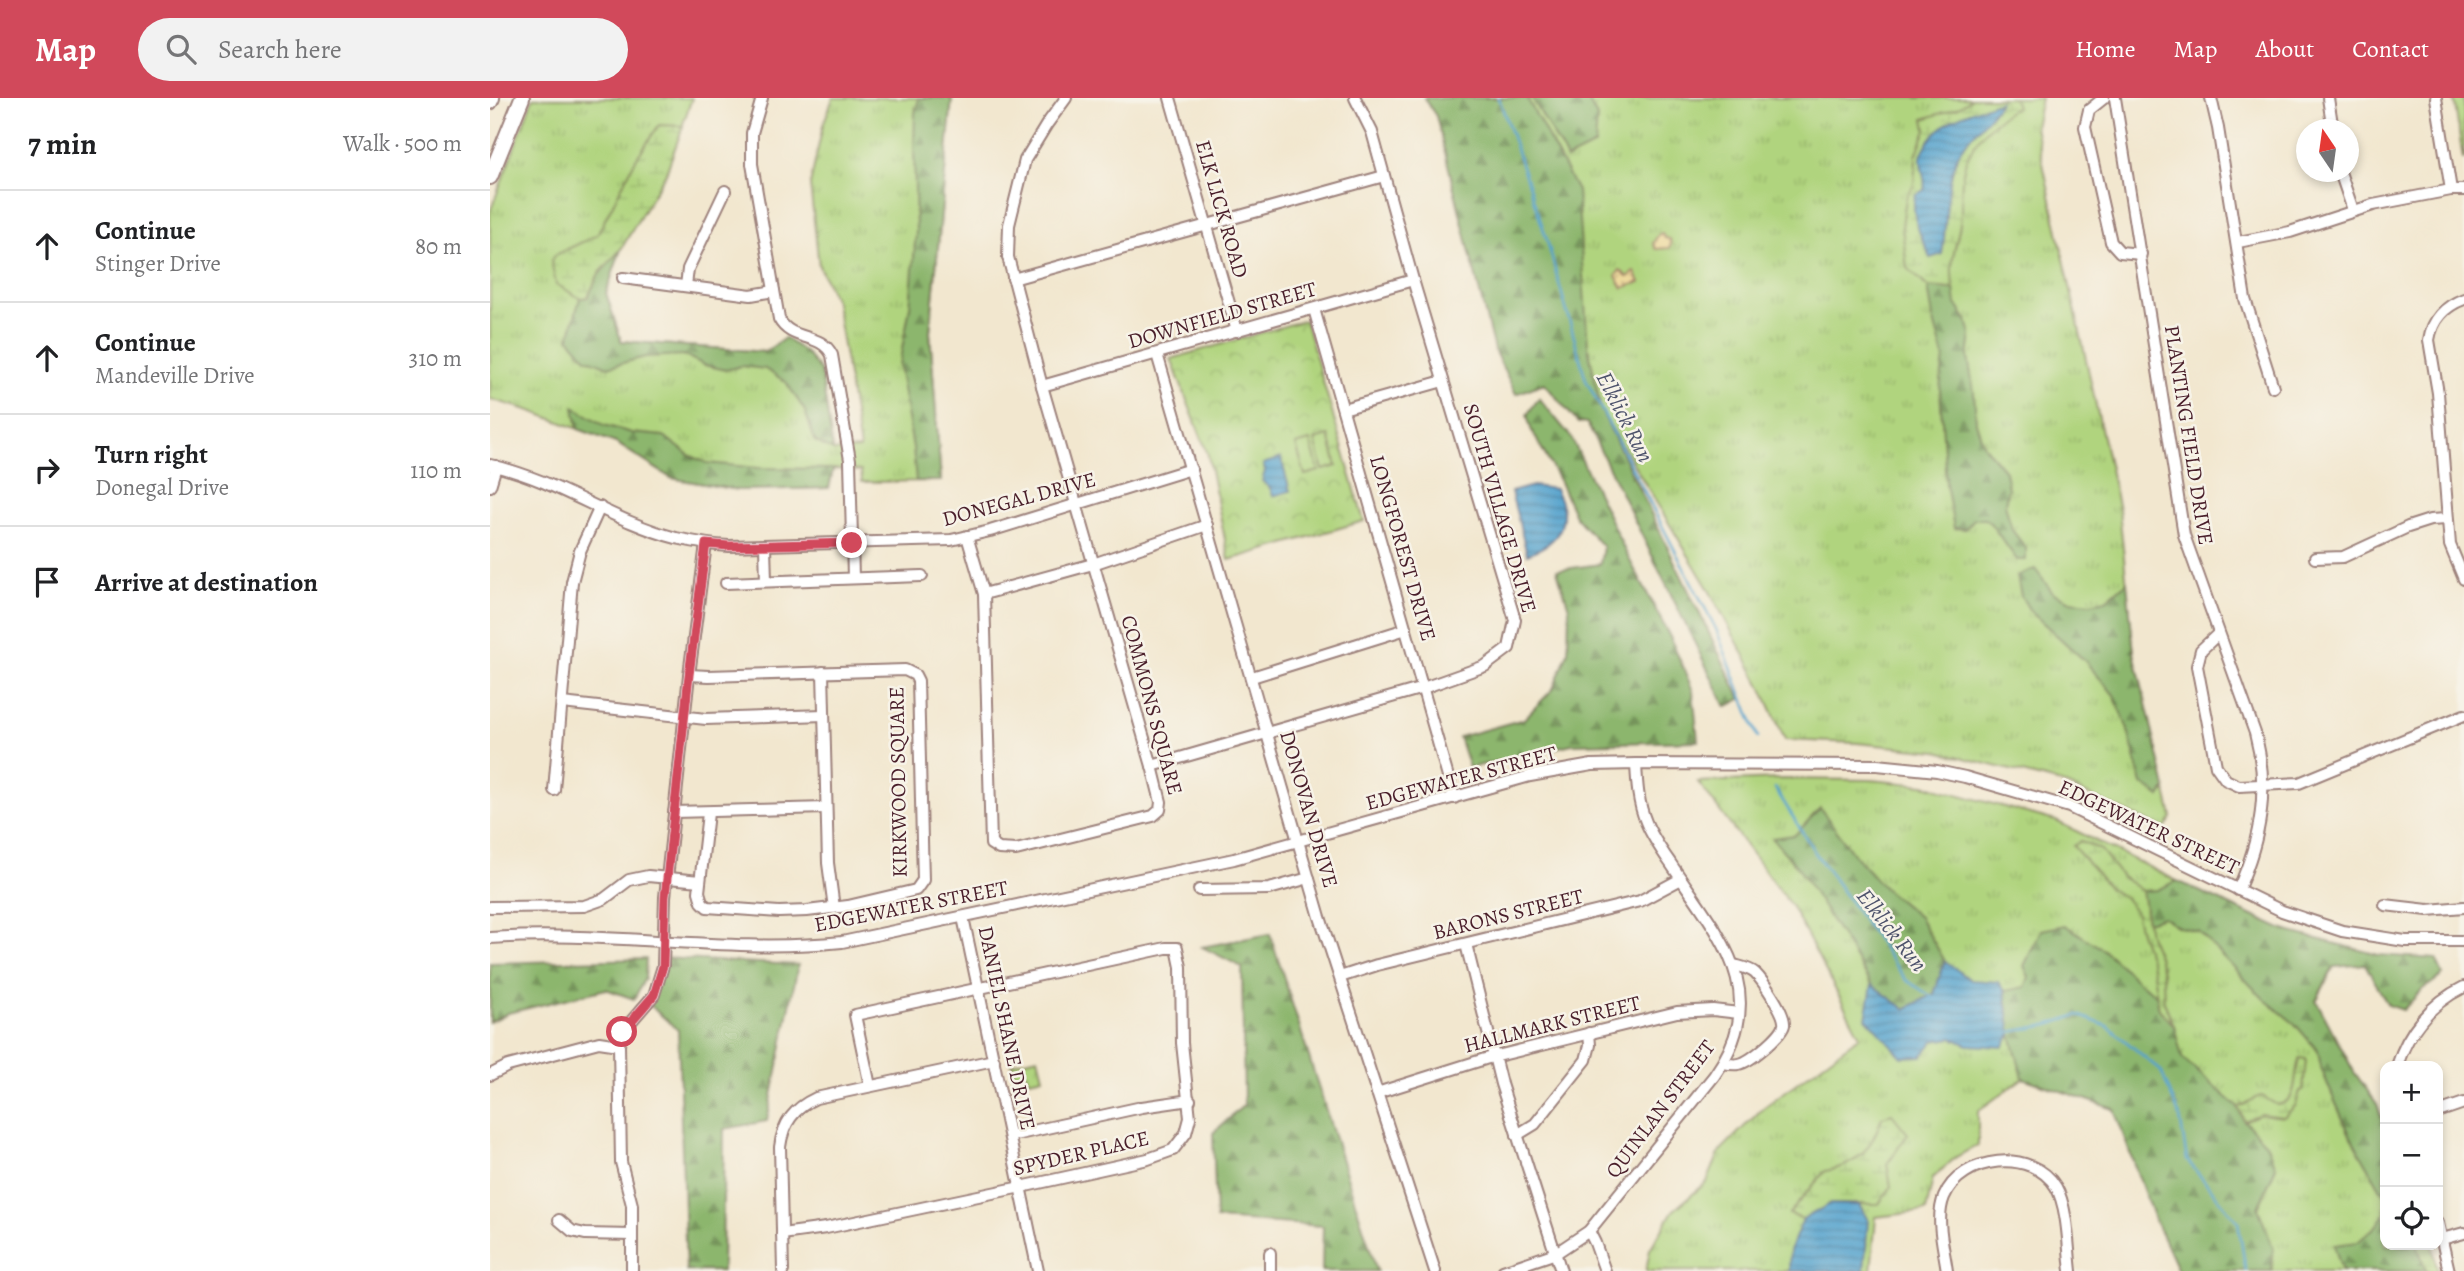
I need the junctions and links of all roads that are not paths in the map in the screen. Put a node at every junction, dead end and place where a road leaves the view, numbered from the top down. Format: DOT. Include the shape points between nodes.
graph roads {
  1 [pos="522,98"];
  2 [pos="762,98"];
  3 [pos="1066,98"];
  4 [pos="1170,98"];
  5 [pos="1355,98"];
  6 [pos="2104,98"];
  7 [pos="2115,98"];
  8 [pos="2211,98"];
  9 [pos="2328,98"];
  10 [pos="2436,98"];
  11 [pos="2331,119"];
  12 [pos="1384,176"];
  13 [pos="490,177"];
  14 [pos="2343,182"];
  15 [pos="2451,190"];
  16 [pos="2464,190"];
  17 [pos="725,191"];
  18 [pos="2353,210"];
  19 [pos="1207,225"];
  20 [pos="2238,242"];
  21 [pos="2141,254"];
  22 [pos="623,278"];
  23 [pos="1013,279"];
  24 [pos="1413,280"];
  25 [pos="686,286"];
  26 [pos="774,291"];
  27 [pos="2464,299"];
  28 [pos="1314,309"];
  29 [pos="1237,331"];
  30 [pos="1157,354"];
  31 [pos="1443,381"];
  32 [pos="1042,386"];
  33 [pos="2273,387"];
  34 [pos="1343,409"];
  35 [pos="493,465"];
  36 [pos="1191,469"];
  37 [pos="490,486"];
  38 [pos="1076,505"];
  39 [pos="600,507"];
  40 [pos="2447,519"];
  41 [pos="1207,526"];
  42 [pos="967,537"];
  43 [pos="852,543"];
  44 [pos="706,544"];
  45 [pos="765,546"];
  46 [pos="2315,558"];
  47 [pos="1093,564"];
  48 [pos="922,576"];
  49 [pos="853,578"];
  50 [pos="2464,579"];
  51 [pos="766,581"];
  52 [pos="726,583"];
  53 [pos="984,594"];
  54 [pos="1406,629"];
  55 [pos="2218,634"];
  56 [pos="823,672"];
  57 [pos="689,675"];
  58 [pos="1252,677"];
  59 [pos="1423,688"];
  60 [pos="562,703"];
  61 [pos="824,715"];
  62 [pos="2464,715"];
  63 [pos="684,716"];
  64 [pos="1268,732"];
  65 [pos="1636,764"];
  66 [pos="1152,766"];
  67 [pos="2263,786"];
  68 [pos="554,790"];
  69 [pos="1454,798"];
  70 [pos="826,808"];
  71 [pos="674,812"];
  72 [pos="708,813"];
  73 [pos="1298,842"];
  74 [pos="667,877"];
  75 [pos="1309,878"];
  76 [pos="1681,879"];
  77 [pos="700,881"];
  78 [pos="1199,890"];
  79 [pos="2238,890"];
  80 [pos="2385,905"];
  81 [pos="490,907"];
  82 [pos="834,908"];
  83 [pos="2464,908"];
  84 [pos="963,917"];
  85 [pos="490,938"];
  86 [pos="662,941"];
  87 [pos="2464,941"];
  88 [pos="1466,944"];
  89 [pos="1734,965"];
  90 [pos="1340,977"];
  91 [pos="2464,987"];
  92 [pos="979,988"];
  93 [pos="1739,1013"];
  94 [pos="1589,1033"];
  95 [pos="619,1045"];
  96 [pos="1494,1057"];
  97 [pos="994,1060"];
  98 [pos="2399,1061"];
  99 [pos="1723,1063"];
  100 [pos="490,1075"];
  101 [pos="870,1086"];
  102 [pos="1377,1093"];
  103 [pos="1190,1100"];
  104 [pos="2464,1103"];
  105 [pos="2443,1110"];
  106 [pos="1517,1135"];
  107 [pos="1010,1136"];
  108 [pos="1021,1187"];
  109 [pos="558,1220"];
  110 [pos="1589,1231"];
  111 [pos="2464,1233"];
  112 [pos="782,1234"];
  113 [pos="632,1236"];
  114 [pos="2443,1239"];
  115 [pos="2443,1244"];
  116 [pos="1270,1253"];
  117 [pos="1556,1253"];
  118 [pos="632,1271"];
  119 [pos="783,1271"];
  120 [pos="1038,1271"];
  121 [pos="1270,1271"];
  122 [pos="1435,1271"];
  123 [pos="1503,1271"];
  124 [pos="1561,1271"];
  125 [pos="1605,1271"];
  126 [pos="1947,1271"];
  127 [pos="2071,1271"];
  128 [pos="2449,1271"];
  1 -- 13 [label="main road"];
  2 -- 26 [label="street" via="751,149"];
  3 -- 23 [label="street" via="1025,160 1009,225"];
  4 -- 19 [label="street, ELK LICK ROAD"];
  5 -- 12 [label="street, SOUTH VILLAGE DRIVE" via="1373,132"];
  6 -- 21 [label="street" via="2089,110 2085,127 2111,242 2120,252"];
  7 -- 21 [label="street, PLANTING FIELD DRIVE"];
  8 -- 20 [label="street"];
  9 -- 11 [label="street"];
  10 -- 15 [label="street"];
  12 -- 19 [label="street"];
  12 -- 24 [label="street, SOUTH VILLAGE DRIVE"];
  14 -- 18 [label="street"];
  15 -- 16 [label="street"];
  15 -- 18 [label="street"];
  17 -- 25 [label="street" via="688,269"];
  18 -- 20 [label="street" via="2290,232"];
  19 -- 23 [label="street"];
  19 -- 29 [label="street, ELK LICK ROAD"];
  20 -- 33 [label="street" via="2245,299"];
  21 -- 55 [label="street, PLANTING FIELD DRIVE" via="2184,535"];
  22 -- 25 [label="street"];
  23 -- 32 [label="street"];
  24 -- 28 [label="street, DOWNFIELD STREET"];
  24 -- 31 [label="street, SOUTH VILLAGE DRIVE"];
  25 -- 26 [label="street" via="751,295"];
  26 -- 43 [label="street" via="783,326 824,344 832,355 850,460"];
  27 -- 40 [label="street" via="2439,316 2429,340 2438,393"];
  28 -- 29 [label="street, DOWNFIELD STREET"];
  28 -- 34 [label="street, LONGFOREST DRIVE"];
  29 -- 30 [label="street, DOWNFIELD STREET"];
  30 -- 32 [label="street, DOWNFIELD STREET"];
  30 -- 36 [label="street, DONOVAN DRIVE"];
  31 -- 34 [label="street"];
  31 -- 59 [label="street, SOUTH VILLAGE DRIVE" via="1515,620 1508,648 1499,658"];
  32 -- 38 [label="street"];
  34 -- 54 [label="street, LONGFOREST DRIVE"];
  35 -- 37 [label="street"];
  35 -- 39 [label="street, DONEGAL DRIVE"];
  36 -- 38 [label="street, DONEGAL DRIVE"];
  36 -- 41 [label="street, DONOVAN DRIVE"];
  38 -- 42 [label="street, DONEGAL DRIVE"];
  38 -- 47 [label="street, COMMONS SQUARE"];
  39 -- 44 [label="street, DONEGAL DRIVE" via="653,530"];
  39 -- 60 [label="street" via="575,565"];
  40 -- 46 [label="street" via="2408,527 2343,557"];
  40 -- 50 [label="street" via="2450,545"];
  41 -- 47 [label="street"];
  41 -- 58 [label="street, DONOVAN DRIVE"];
  42 -- 43 [label="street, DONEGAL DRIVE"];
  42 -- 53 [label="street, COMMONS SQUARE"];
  43 -- 45 [label="street, DONEGAL DRIVE"];
  43 -- 49 [label="street"];
  44 -- 45 [label="street, DONEGAL DRIVE"];
  44 -- 57 [label="street"];
  45 -- 51 [label="street"];
  47 -- 53 [label="street"];
  47 -- 66 [label="street, COMMONS SQUARE"];
  48 -- 49 [label="street"];
  49 -- 51 [label="street"];
  51 -- 52 [label="street"];
  53 -- 66 [label="street, COMMONS SQUARE" via="992,844 1016,850 1153,817 1161,802"];
  54 -- 58 [label="street"];
  54 -- 59 [label="street, LONGFOREST DRIVE"];
  55 -- 67 [label="street, PLANTING FIELD DRIVE" via="2255,733"];
  55 -- 67 [label="street" via="2201,650 2197,666 2216,766 2232,784"];
  56 -- 57 [label="street, KIRKWOOD SQUARE"];
  56 -- 61 [label="street"];
  56 -- 82 [label="street, KIRKWOOD SQUARE" via="905,670 915,675 918,685 923,880 911,893"];
  57 -- 63 [label="street"];
  58 -- 64 [label="street, DONOVAN DRIVE"];
  59 -- 64 [label="street, SOUTH VILLAGE DRIVE"];
  59 -- 69 [label="street, LONGFOREST DRIVE"];
  60 -- 63 [label="street"];
  60 -- 68 [label="street"];
  61 -- 63 [label="street"];
  61 -- 70 [label="street"];
  62 -- 67 [label="street" via="2313,778"];
  63 -- 71 [label="street"];
  64 -- 66 [label="street, SOUTH VILLAGE DRIVE"];
  64 -- 73 [label="street, DONOVAN DRIVE"];
  65 -- 69 [label="street, EDGEWATER STREET" via="1558,770"];
  65 -- 76 [label="street, QUINLAN STREET" via="1646,823"];
  65 -- 79 [label="street, EDGEWATER STREET" via="1859,765 1937,771 2069,807"];
  67 -- 79 [label="street, PLANTING FIELD DRIVE" via="2255,848"];
  69 -- 73 [label="street, EDGEWATER STREET"];
  70 -- 72 [label="street"];
  70 -- 82 [label="street"];
  71 -- 72 [label="street"];
  71 -- 74 [label="street"];
  72 -- 77 [label="street"];
  73 -- 75 [label="street, DONOVAN DRIVE"];
  73 -- 84 [label="street, EDGEWATER STREET"];
  74 -- 77 [label="street"];
  74 -- 81 [label="street" via="629,880 604,900 584,906"];
  74 -- 86 [label="street"];
  75 -- 78 [label="street" via="1269,889"];
  75 -- 90 [label="street, DONOVAN DRIVE"];
  76 -- 88 [label="street, BARONS STREET" via="1640,901"];
  76 -- 89 [label="street, QUINLAN STREET"];
  77 -- 82 [label="street, KIRKWOOD SQUARE" via="702,902 713,908 779,912"];
  79 -- 87 [label="street, EDGEWATER STREET" via="2342,931 2405,941"];
  80 -- 83 [label="street"];
  84 -- 86 [label="street, EDGEWATER STREET" via="814,944"];
  84 -- 92 [label="street, DANIEL SHANE DRIVE"];
  85 -- 86 [label="street, EDGEWATER STREET"];
  86 -- 95 [label="street" via="659,986 622,1032"];
  88 -- 90 [label="street, BARONS STREET"];
  88 -- 96 [label="street"];
  89 -- 93 [label="street, QUINLAN STREET"];
  89 -- 99 [label="street" via="1758,976 1782,1013 1783,1027 1746,1062"];
  90 -- 102 [label="street, DONOVAN DRIVE"];
  91 -- 98 [label="street" via="2440,1001 2418,1024"];
  92 -- 97 [label="street, DANIEL SHANE DRIVE"];
  92 -- 101 [label="street" via="855,1015"];
  92 -- 103 [label="street, SPYDER PLACE" via="1177,948"];
  93 -- 94 [label="street, HALLMARK STREET" via="1677,1012"];
  93 -- 99 [label="street, QUINLAN STREET"];
  94 -- 96 [label="street, HALLMARK STREET"];
  94 -- 106 [label="street" via="1586,1060 1535,1124"];
  95 -- 100 [label="street" via="599,1042"];
  95 -- 113 [label="street" via="621,1162 632,1205"];
  96 -- 102 [label="street, HALLMARK STREET"];
  96 -- 106 [label="street"];
  97 -- 101 [label="street"];
  97 -- 107 [label="street, DANIEL SHANE DRIVE"];
  99 -- 110 [label="street, QUINLAN STREET"];
  101 -- 112 [label="street" via="816,1098 794,1112 787,1123 780,1147"];
  102 -- 122 [label="street, DONOVAN DRIVE"];
  103 -- 107 [label="street"];
  103 -- 108 [label="street, SPYDER PLACE" via="1188,1126 1172,1150"];
  104 -- 105 [label="street"];
  106 -- 117 [label="street"];
  107 -- 108 [label="street, DANIEL SHANE DRIVE"];
  108 -- 112 [label="street, SPYDER PLACE"];
  108 -- 120 [label="street, DANIEL SHANE DRIVE"];
  109 -- 113 [label="street" via="585,1234"];
  110 -- 117 [label="street, QUINLAN STREET"];
  110 -- 125 [label="street"];
  111 -- 114 [label="street"];
  112 -- 119 [label="street"];
  113 -- 118 [label="street"];
  115 -- 128 [label="street"];
  116 -- 121 [label="street"];
  117 -- 123 [label="street, QUINLAN STREET"];
  117 -- 124 [label="street"];
  126 -- 127 [label="street" via="1940,1217 1949,1187 1973,1168 2011,1162 2033,1166 2057,1189"];
}
